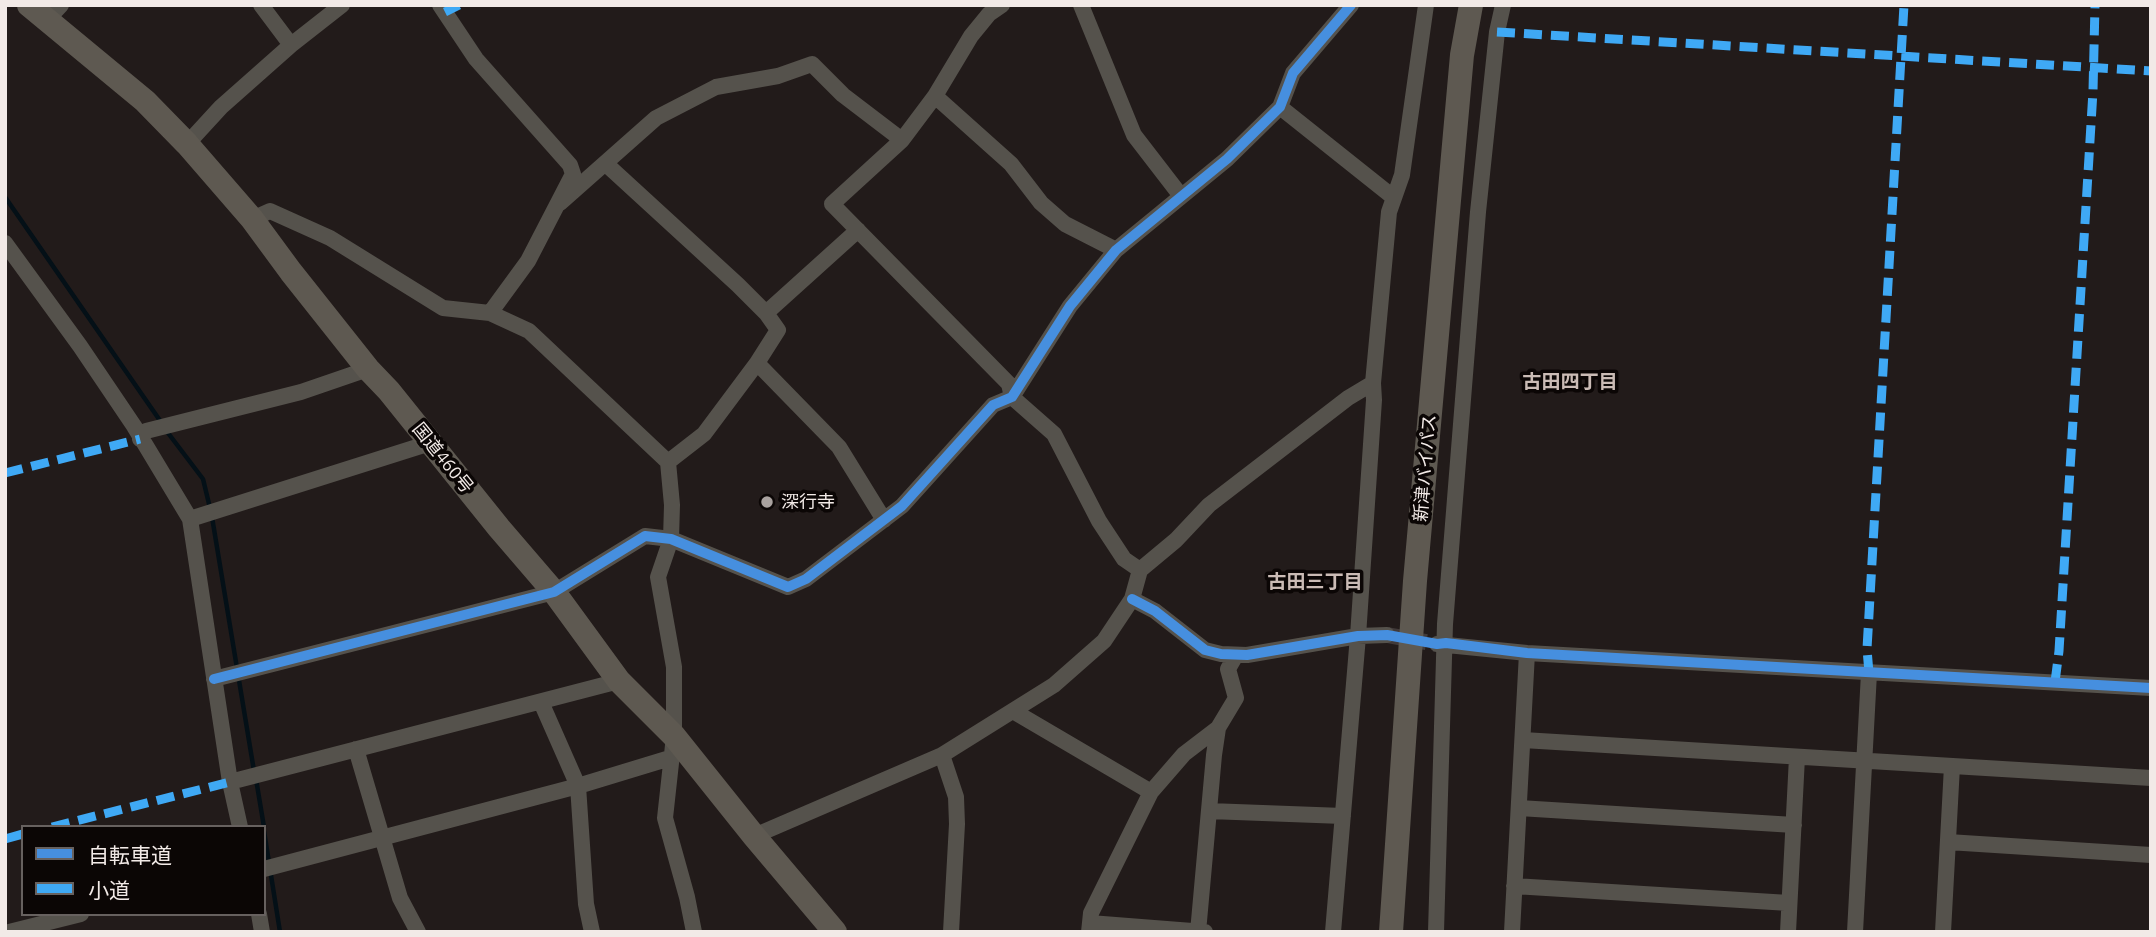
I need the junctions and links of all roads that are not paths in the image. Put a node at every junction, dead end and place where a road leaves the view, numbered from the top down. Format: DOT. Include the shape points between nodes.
graph roads {
  1 [pos="261,5"];
  2 [pos="342,5"];
  3 [pos="440,5"];
  4 [pos="1002,5"];
  5 [pos="1081,5"];
  6 [pos="1351,5"];
  7 [pos="1426,5"];
  8 [pos="1471,5"];
  9 [pos="1503,5"];
  10 [pos="46,10"];
  11 [pos="291,45"];
  12 [pos="934,96"];
  13 [pos="1280,107"];
  14 [pos="902,140"];
  15 [pos="187,144"];
  16 [pos="606,164"];
  17 [pos="1181,196"];
  18 [pos="1393,197"];
  19 [pos="560,203"];
  20 [pos="253,219"];
  21 [pos="858,230"];
  22 [pos="5,243"];
  23 [pos="1116,250"];
  24 [pos="490,313"];
  25 [pos="766,313"];
  26 [pos="757,363"];
  27 [pos="368,369"];
  28 [pos="1373,383"];
  29 [pos="1012,397"];
  30 [pos="140,439"];
  31 [pos="430,443"];
  32 [pos="668,462"];
  33 [pos="190,519"];
  34 [pos="884,520"];
  35 [pos="671,539"];
  36 [pos="1140,570"];
  37 [pos="554,592"];
  38 [pos="1132,599"];
  39 [pos="1387,635"];
  40 [pos="1358,636"];
  41 [pos="1441,643"];
  42 [pos="1527,653"];
  43 [pos="1237,655"];
  44 [pos="1870,673"];
  45 [pos="214,679"];
  46 [pos="619,681"];
  47 [pos="2151,688"];
  48 [pos="541,702"];
  49 [pos="1013,711"];
  50 [pos="1218,728"];
  51 [pos="1522,740"];
  52 [pos="672,747"];
  53 [pos="356,749"];
  54 [pos="942,755"];
  55 [pos="1797,757"];
  56 [pos="1865,761"];
  57 [pos="1952,766"];
  58 [pos="2151,778"];
  59 [pos="230,782"];
  60 [pos="578,786"];
  61 [pos="1151,792"];
  62 [pos="1519,808"];
  63 [pos="1209,811"];
  64 [pos="1343,816"];
  65 [pos="240,825"];
  66 [pos="1794,825"];
  67 [pos="754,836"];
  68 [pos="381,838"];
  69 [pos="1948,842"];
  70 [pos="2151,855"];
  71 [pos="266,868"];
  72 [pos="1514,886"];
  73 [pos="1789,903"];
  74 [pos="73,916"];
  75 [pos="1089,927"];
  76 [pos="1198,931"];
  77 [pos="9,932"];
  78 [pos="418,932"];
  79 [pos="592,932"];
  80 [pos="694,932"];
  81 [pos="835,932"];
  82 [pos="951,932"];
  83 [pos="1205,932"];
  84 [pos="1333,932"];
  85 [pos="1391,932"];
  86 [pos="1436,932"];
  87 [pos="1512,932"];
  88 [pos="1788,932"];
  89 [pos="1855,932"];
  90 [pos="1944,932"];
  1 -- 11 [label="street"];
  2 -- 11 [label="street"];
  3 -- 19 [label="street" via="476,59 570,165 573,174"];
  4 -- 12 [label="street" via="971,36"];
  5 -- 17 [label="street" via="1134,135"];
  6 -- 13 [label="street" via="1293,74"];
  7 -- 18 [label="street" via="1402,175"];
  8 -- 85 [label="highway, 新津バイパス" via="1462,55 1415,581"];
  9 -- 41 [label="street" via="1477,225"];
  10 -- 15 [label="highway, 国道460号"];
  11 -- 15 [label="street"];
  12 -- 14 [label="street"];
  12 -- 23 [label="street" via="1011,164 1041,203 1065,223"];
  13 -- 17 [label="street"];
  13 -- 18 [label="street"];
  14 -- 16 [label="street" via="843,95 812,64 778,76 716,87 656,118"];
  14 -- 21 [label="street" via="832,204"];
  15 -- 20 [label="highway, 国道460号"];
  16 -- 19 [label="street"];
  16 -- 25 [label="street"];
  17 -- 23 [label="street"];
  18 -- 28 [label="street"];
  19 -- 24 [label="street" via="528,261"];
  20 -- 24 [label="street" via="270,211 330,238 443,308"];
  20 -- 27 [label="highway, 国道460号"];
  21 -- 25 [label="street"];
  21 -- 29 [label="street" via="1009,384"];
  22 -- 30 [label="street"];
  23 -- 29 [label="street" via="1070,306"];
  24 -- 32 [label="street" via="529,331"];
  25 -- 26 [label="street" via="778,330"];
  26 -- 32 [label="street" via="704,434"];
  26 -- 34 [label="street" via="839,447"];
  27 -- 30 [label="street" via="301,392 146,431"];
  27 -- 31 [label="highway, 国道460号"];
  28 -- 36 [label="street" via="1209,505"];
  28 -- 40 [label="street"];
  29 -- 34 [label="street" via="993,405"];
  29 -- 36 [label="street" via="1054,435 1099,521 1124,559"];
  30 -- 33 [label="street"];
  31 -- 33 [label="street"];
  31 -- 37 [label="highway, 国道460号"];
  32 -- 35 [label="street"];
  33 -- 45 [label="street"];
  34 -- 35 [label="street" via="806,579 788,587"];
  35 -- 37 [label="street" via="645,536"];
  35 -- 52 [label="street" via="658,577 674,667"];
  36 -- 38 [label="street"];
  37 -- 45 [label="street"];
  37 -- 46 [label="highway, 国道460号"];
  38 -- 43 [label="street" via="1205,650"];
  38 -- 49 [label="street" via="1104,641 1054,685"];
  39 -- 40 [label="street"];
  40 -- 43 [label="street"];
  40 -- 64 [label="street"];
  41 -- 42 [label="street"];
  41 -- 86 [label="street"];
  42 -- 44 [label="street"];
  42 -- 51 [label="street"];
  43 -- 50 [label="street" via="1228,669 1236,698"];
  44 -- 47 [label="street"];
  44 -- 56 [label="street"];
  45 -- 59 [label="street"];
  46 -- 48 [label="street"];
  46 -- 52 [label="highway, 国道460号"];
  48 -- 53 [label="street"];
  48 -- 60 [label="street"];
  49 -- 54 [label="street"];
  49 -- 61 [label="street"];
  50 -- 61 [label="street" via="1184,754"];
  50 -- 63 [label="street"];
  51 -- 55 [label="street"];
  51 -- 62 [label="street"];
  52 -- 60 [label="street"];
  52 -- 67 [label="highway, 国道460号"];
  52 -- 80 [label="street" via="665,818"];
  53 -- 59 [label="street"];
  53 -- 68 [label="street"];
  54 -- 67 [label="street"];
  54 -- 82 [label="street" via="956,797"];
  55 -- 56 [label="street"];
  55 -- 66 [label="street"];
  56 -- 57 [label="street"];
  56 -- 89 [label="street"];
  57 -- 58 [label="street"];
  57 -- 69 [label="street"];
  59 -- 65 [label="street"];
  60 -- 68 [label="street"];
  60 -- 79 [label="street"];
  61 -- 75 [label="street" via="1091,913"];
  62 -- 66 [label="street"];
  62 -- 72 [label="street"];
  63 -- 64 [label="street"];
  63 -- 76 [label="street"];
  64 -- 84 [label="street"];
  66 -- 73 [label="street"];
  67 -- 81 [label="highway, 国道460号"];
  68 -- 71 [label="street"];
  68 -- 78 [label="street" via="400,898"];
  69 -- 70 [label="street"];
  69 -- 90 [label="street"];
  72 -- 73 [label="street"];
  72 -- 87 [label="street"];
  73 -- 88 [label="street"];
  74 -- 77 [label="street"];
  75 -- 76 [label="street"];
  76 -- 83 [label="street"];
}
